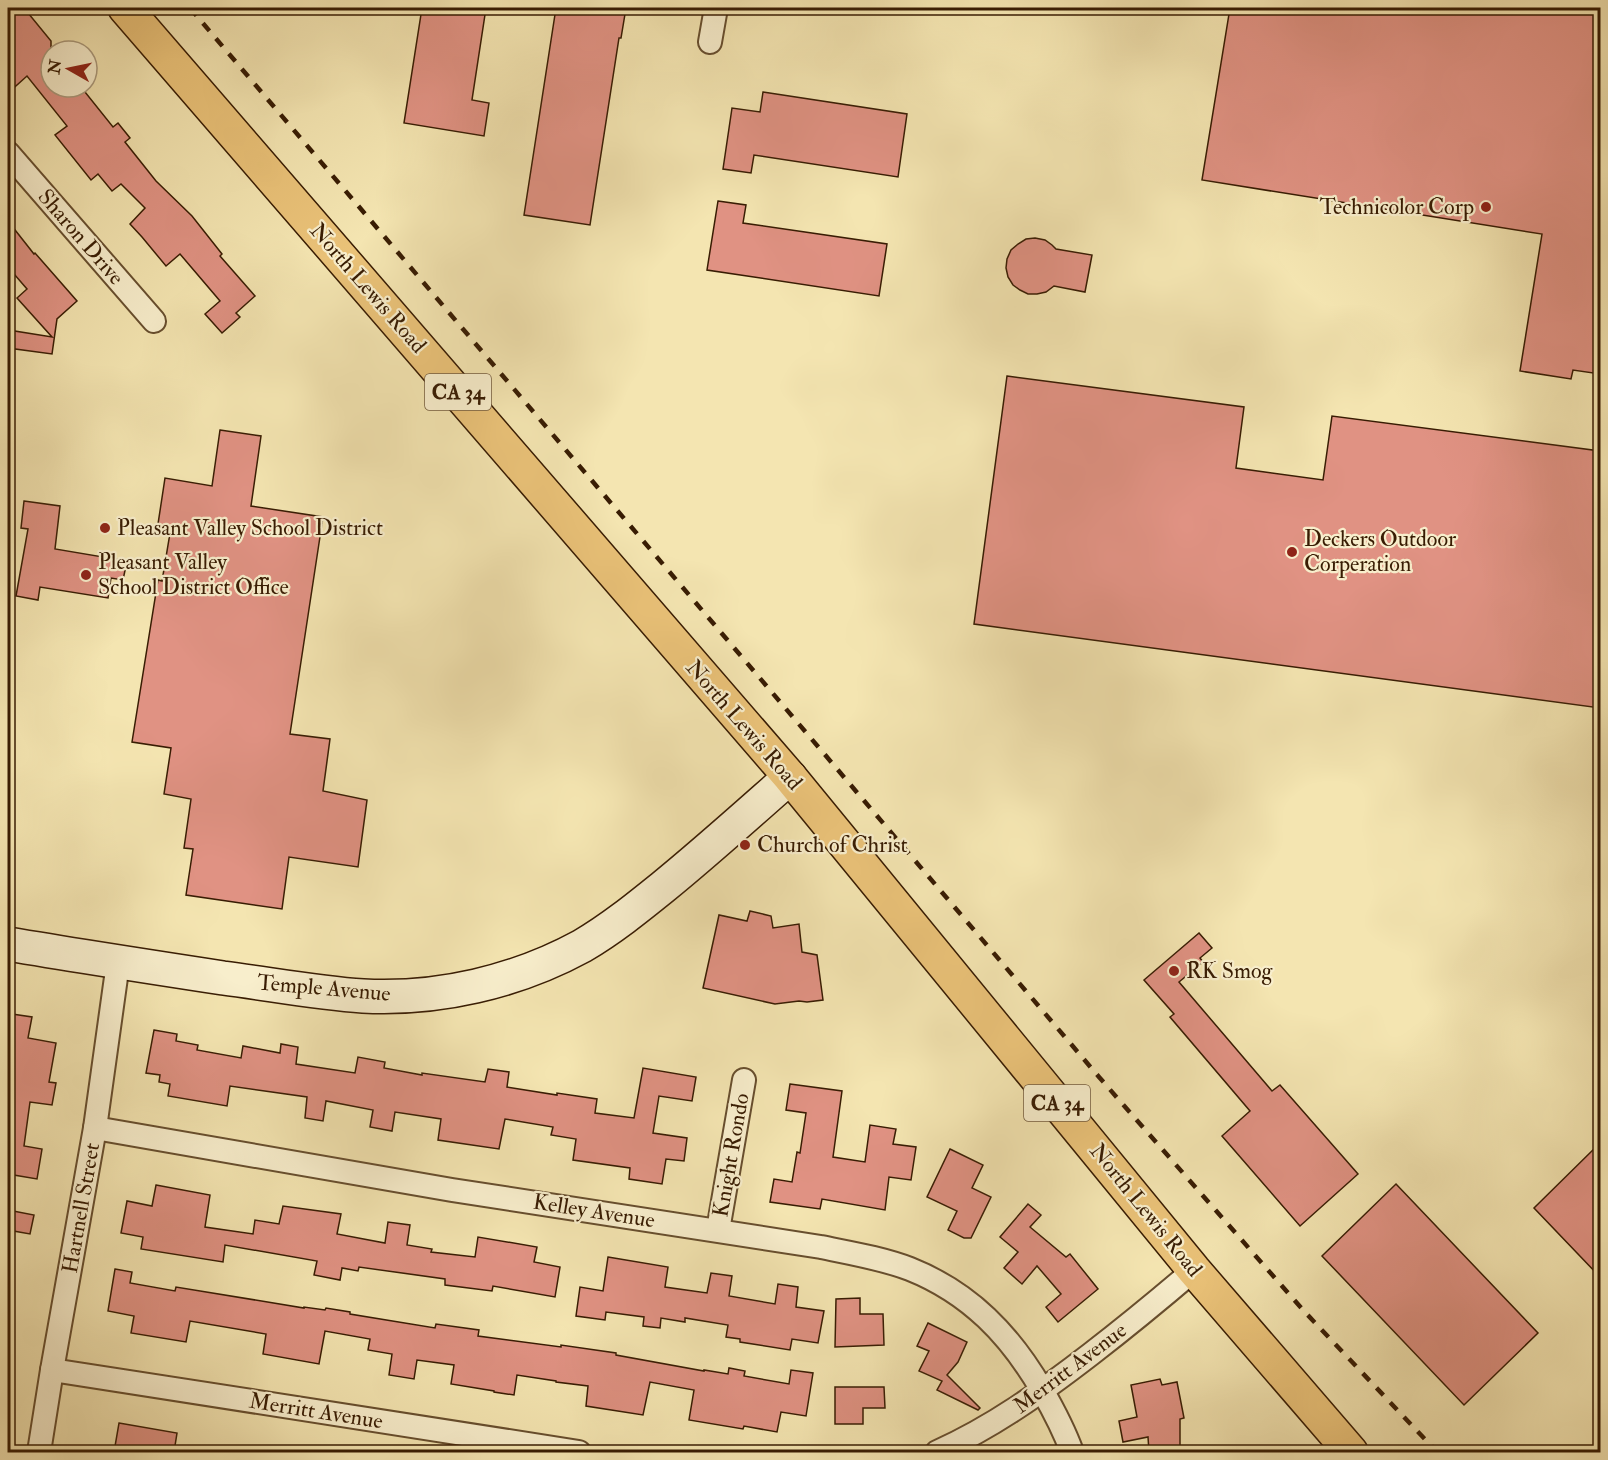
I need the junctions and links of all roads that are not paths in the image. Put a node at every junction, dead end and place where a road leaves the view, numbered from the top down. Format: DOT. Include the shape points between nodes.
graph roads {
  1 [pos="125,8"];
  2 [pos="716,8"];
  3 [pos="710,42"];
  4 [pos="8,154"];
  5 [pos="154,321"];
  6 [pos="790,777"];
  7 [pos="8,944"];
  8 [pos="118,963"];
  9 [pos="744,1080"];
  10 [pos="95,1128"];
  11 [pos="718,1230"];
  12 [pos="1194,1270"];
  13 [pos="52,1370"];
  14 [pos="1043,1391"];
  15 [pos="39,1452"];
  16 [pos="579,1452"];
  17 [pos="937,1452"];
  18 [pos="1072,1452"];
  19 [pos="1351,1452"];
  1 -- 6 [label="main road, North Lewis Road / CA 34"];
  2 -- 3 [label="street"];
  4 -- 5 [label="street, Sharon Drive"];
  6 -- 8 [label="main road, Temple Avenue" via="612,927 540,966 496,981 447,991 364,996"];
  6 -- 12 [label="main road, North Lewis Road / CA 34"];
  7 -- 8 [label="main road, Temple Avenue"];
  8 -- 10 [label="street, Hartnell Street"];
  9 -- 11 [label="street, Knight Rondo"];
  10 -- 11 [label="street, Kelley Avenue" via="452,1190"];
  10 -- 13 [label="street, Hartnell Street"];
  11 -- 14 [label="street, Kelley Avenue" via="863,1256 935,1281 965,1299 991,1322 1016,1350"];
  12 -- 14 [label="street, Merritt Avenue"];
  12 -- 19 [label="main road, North Lewis Road / CA 34"];
  13 -- 15 [label="street, Hartnell Street"];
  13 -- 16 [label="street, Merritt Avenue"];
  14 -- 17 [label="street, Merritt Avenue"];
  14 -- 18 [label="street, Kelley Avenue"];
}
